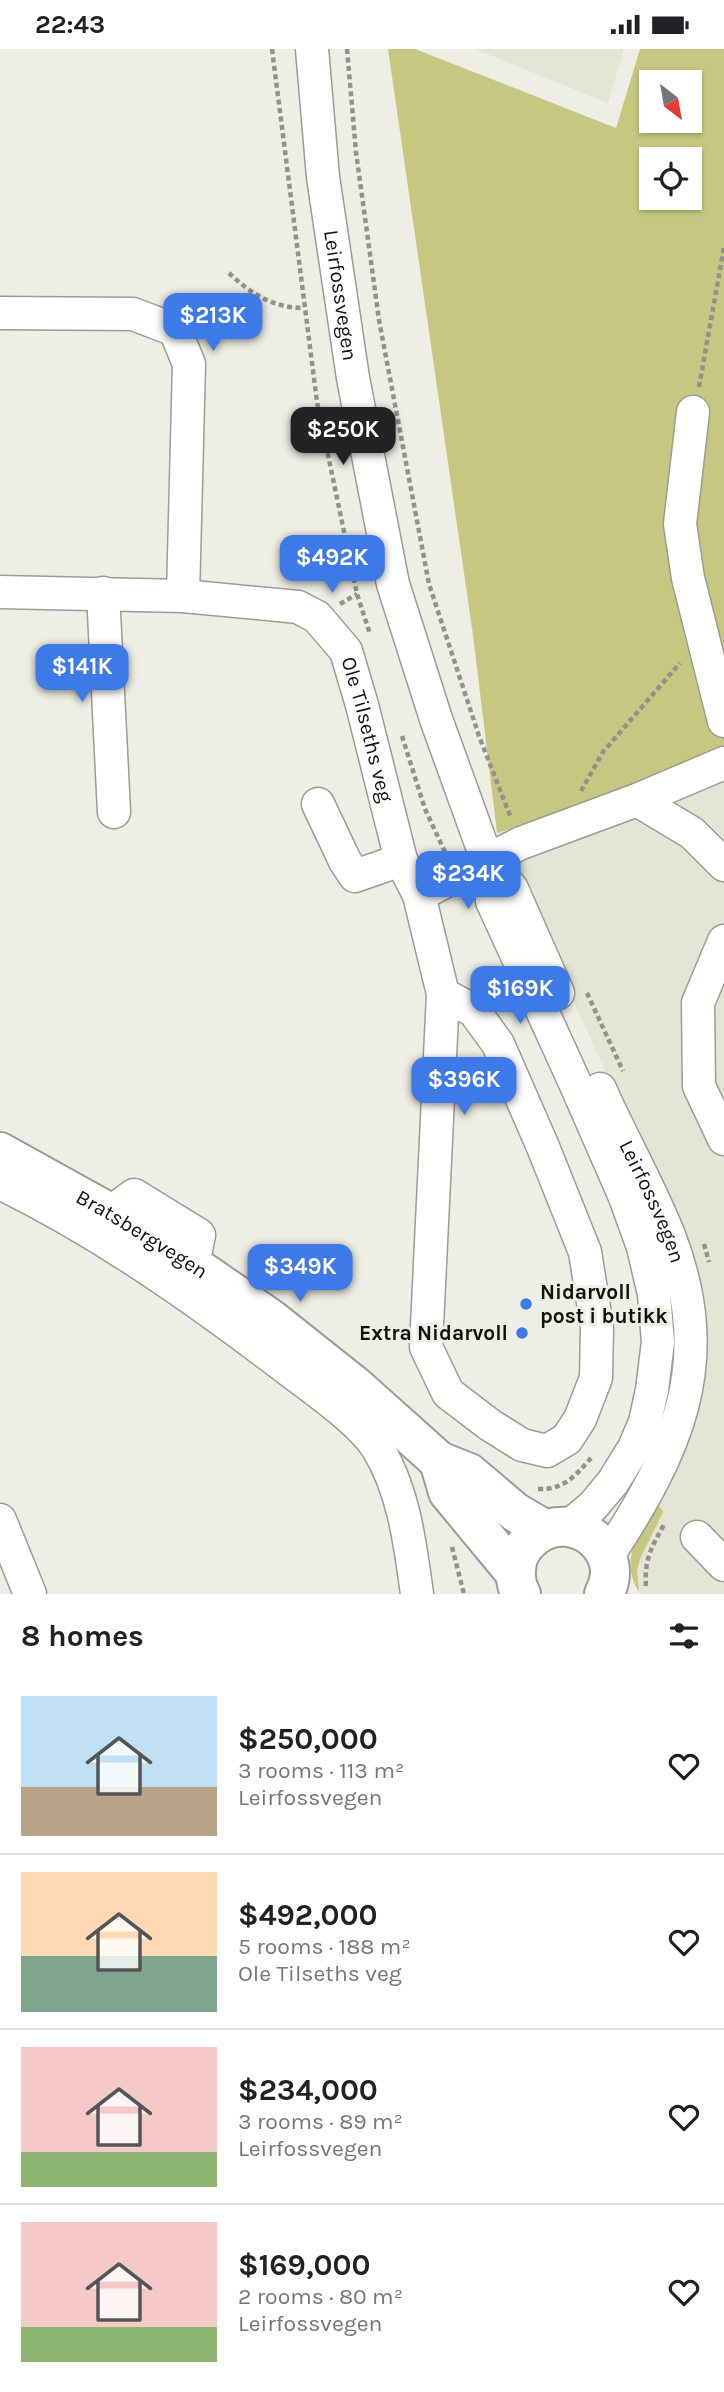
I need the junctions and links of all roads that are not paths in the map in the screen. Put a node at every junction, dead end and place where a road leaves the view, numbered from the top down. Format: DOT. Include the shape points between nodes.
graph roads {
  1 [pos="312,49"];
  2 [pos="0,313"];
  3 [pos="693,412"];
  4 [pos="0,592"];
  5 [pos="103,593"];
  6 [pos="183,596"];
  7 [pos="724,720"];
  8 [pos="724,763"];
  9 [pos="637,800"];
  10 [pos="318,804"];
  11 [pos="114,811"];
  12 [pos="401,860"];
  13 [pos="487,860"];
  14 [pos="724,865"];
  15 [pos="419,895"];
  16 [pos="724,941"];
  17 [pos="443,994"];
  18 [pos="724,1139"];
  19 [pos="0,1152"];
  20 [pos="0,1183"];
  21 [pos="439,1461"];
  22 [pos="0,1520"];
  23 [pos="556,1528"];
  24 [pos="698,1537"];
  25 [pos="724,1565"];
  26 [pos="611,1580"];
  27 [pos="518,1588"];
  28 [pos="30,1594"];
  29 [pos="417,1594"];
  1 -- 13 [label="street, Leirfossvegen" via="323,177 351,365 393,584"];
  2 -- 6 [label="street" via="133,314 175,330 189,364"];
  3 -- 7 [label="street" via="680,524 688,578"];
  4 -- 5 [label="street, Ole Tilseths veg"];
  5 -- 6 [label="street, Ole Tilseths veg"];
  5 -- 11 [label="street"];
  6 -- 12 [label="street, Ole Tilseths veg" via="298,607 317,617 346,651"];
  8 -- 9 [label="street"];
  9 -- 13 [label="street"];
  9 -- 14 [label="street" via="692,833"];
  10 -- 12 [label="street" via="355,876"];
  12 -- 15 [label="street, Ole Tilseths veg"];
  13 -- 15 [label="street"];
  13 -- 23 [label="street, Leirfossvegen" via="492,901 625,1197 654,1294 657,1342 645,1422 634,1448 593,1506"];
  13 -- 26 [label="street, Leirfossvegen" via="512,889 671,1239 687,1296 690,1359 681,1415"];
  15 -- 17 [label="street"];
  16 -- 18 [label="street" via="698,1003 699,1086"];
  17 -- 17 [label="street" via="426,1347 448,1393 522,1445 547,1451 566,1439 580,1419 596,1378 597,1327 587,1264 579,1234 498,1044 474,1011"];
  19 -- 21 [label="main road, Bratsbergvegen" via="110,1213 271,1319"];
  20 -- 29 [label="street" via="160,1275 310,1386 369,1437 396,1484"];
  21 -- 23 [label="main road, Bratsbergvegen" via="469,1473 515,1512"];
  21 -- 27 [label="main road, Bratsbergvegen" via="448,1492"];
  22 -- 28 [label="street"];
  23 -- 26 [label="main road, Bratsbergvegen" via="577,1528 592,1536 599,1543"];
  23 -- 27 [label="main road" via="526,1543 518,1557"];
  24 -- 25 [label="street"];
}
